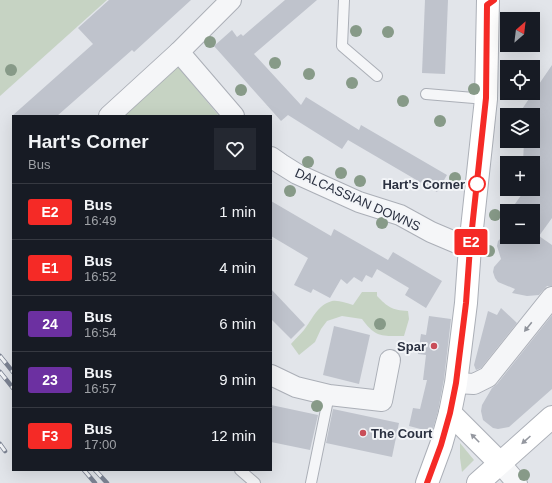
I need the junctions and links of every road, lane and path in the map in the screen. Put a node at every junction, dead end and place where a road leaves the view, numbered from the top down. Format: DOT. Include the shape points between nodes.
graph roads {
  1 [pos="231,0"];
  2 [pos="344,0"];
  3 [pos="490,2"];
  4 [pos="178,52"];
  5 [pos="377,76"];
  6 [pos="426,94"];
  7 [pos="486,98"];
  8 [pos="109,115"];
  9 [pos="233,115"];
  10 [pos="272,158"];
  11 [pos="470,247"];
  12 [pos="552,297"];
  13 [pos="390,360"];
  14 [pos="272,375"];
  15 [pos="456,383"];
  16 [pos="329,395"];
  17 [pos="450,413"];
  18 [pos="552,417"];
  19 [pos="500,463"];
  20 [pos="241,471"];
  21 [pos="255,483"];
  22 [pos="310,483"];
  23 [pos="428,483"];
  24 [pos="478,483"];
  25 [pos="517,483"];
  1 -- 4 [label="street"];
  2 -- 5 [label="lane" via="342,46"];
  3 -- 7 [label="main road"];
  4 -- 8 [label="street"];
  4 -- 9 [label="street"];
  6 -- 7 [label="lane"];
  7 -- 11 [label="main road"];
  10 -- 11 [label="street, DALCASSIAN DOWNS" via="298,174 352,199 400,215 431,232"];
  11 -- 15 [label="main road"];
  12 -- 15 [label="street, one-way" via="488,377 474,384"];
  13 -- 16 [label="street" via="382,401"];
  14 -- 16 [label="street" via="296,387"];
  15 -- 17 [label="main road"];
  16 -- 22 [label="lane"];
  19 -- 17 [label="main road, one-way"];
  17 -- 23 [label="main road"];
  18 -- 19 [label="main road, one-way"];
  19 -- 24 [label="main road"];
  19 -- 25 [label="street"];
  20 -- 21 [label="lane"];
}
